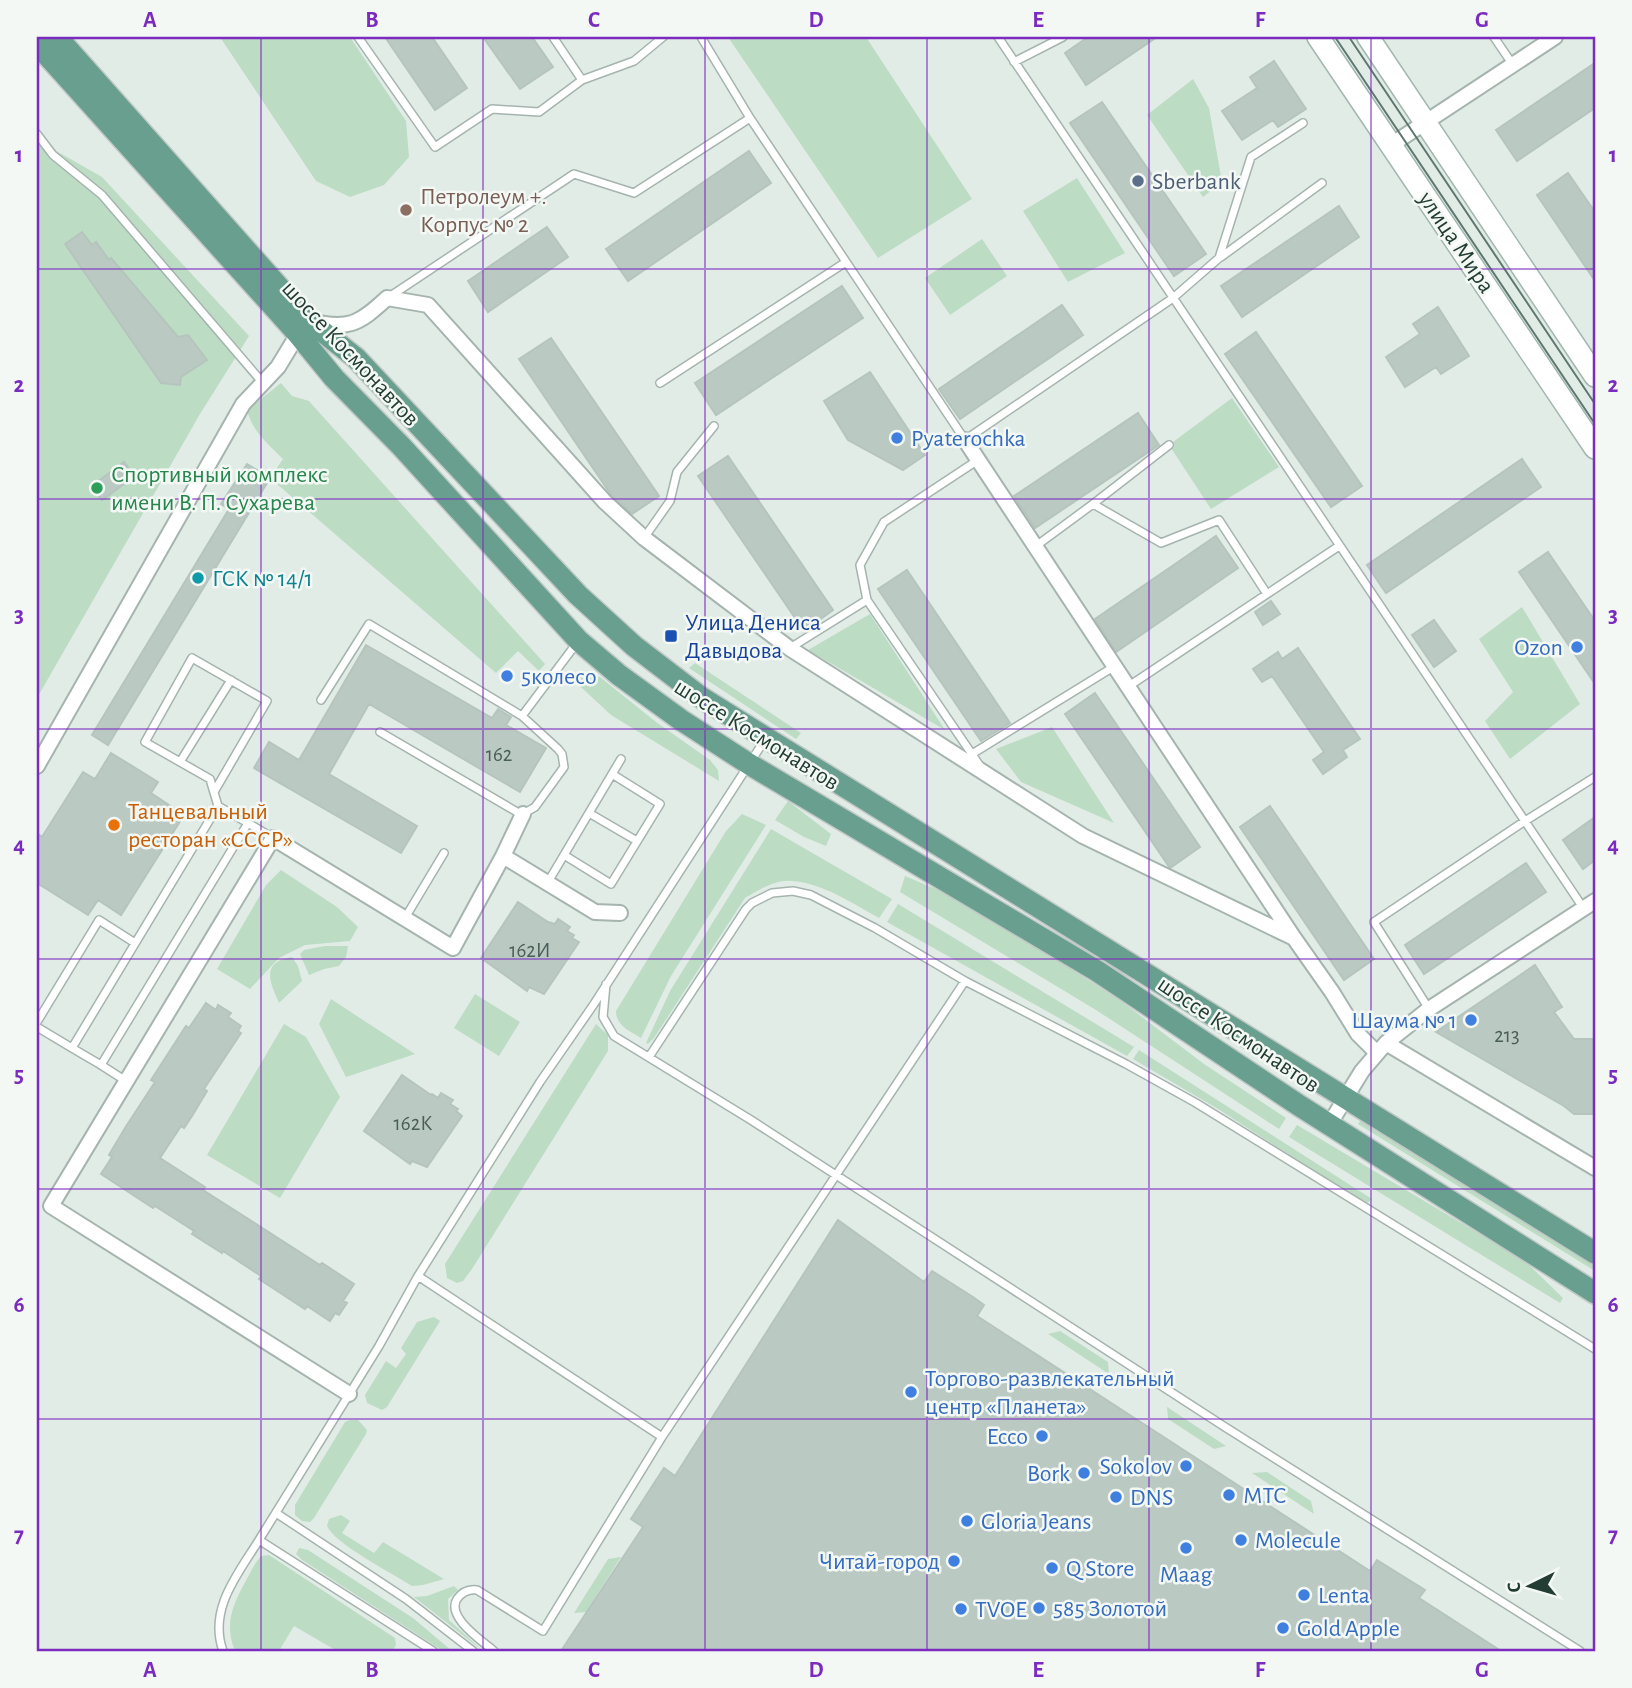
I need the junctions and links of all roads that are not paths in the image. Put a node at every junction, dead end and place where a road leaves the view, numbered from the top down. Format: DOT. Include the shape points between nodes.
graph roads {
  1 [pos="358,37"];
  2 [pos="553,37"];
  3 [pos="663,37"];
  4 [pos="701,37"];
  5 [pos="998,37"];
  6 [pos="1063,37"];
  7 [pos="1318,37"];
  8 [pos="1368,37"];
  9 [pos="1494,37"];
  10 [pos="1555,37"];
  11 [pos="55,43"];
  12 [pos="1014,62"];
  13 [pos="1513,65"];
  14 [pos="582,80"];
  15 [pos="750,118"];
  16 [pos="1425,122"];
  17 [pos="1303,123"];
  18 [pos="37,134"];
  19 [pos="1391,145"];
  20 [pos="1322,183"];
  21 [pos="1219,258"];
  22 [pos="846,262"];
  23 [pos="1173,298"];
  24 [pos="387,299"];
  25 [pos="304,328"];
  26 [pos="1595,376"];
  27 [pos="262,382"];
  28 [pos="660,383"];
  29 [pos="714,426"];
  30 [pos="965,440"];
  31 [pos="1169,445"];
  32 [pos="1595,449"];
  33 [pos="978,460"];
  34 [pos="1093,504"];
  35 [pos="644,538"];
  36 [pos="1035,546"];
  37 [pos="1339,546"];
  38 [pos="1267,594"];
  39 [pos="867,600"];
  40 [pos="579,641"];
  41 [pos="789,648"];
  42 [pos="1115,666"];
  43 [pos="231,680"];
  44 [pos="1129,686"];
  45 [pos="321,699"];
  46 [pos="522,716"];
  47 [pos="380,732"];
  48 [pos="766,738"];
  49 [pos="972,754"];
  50 [pos="621,759"];
  51 [pos="180,762"];
  52 [pos="750,764"];
  53 [pos="37,766"];
  54 [pos="984,772"];
  55 [pos="612,774"];
  56 [pos="1595,777"];
  57 [pos="214,792"];
  58 [pos="218,806"];
  59 [pos="589,813"];
  60 [pos="523,814"];
  61 [pos="1525,821"];
  62 [pos="248,822"];
  63 [pos="272,838"];
  64 [pos="637,841"];
  65 [pos="444,853"];
  66 [pos="564,855"];
  67 [pos="503,856"];
  68 [pos="548,882"];
  69 [pos="1590,905"];
  70 [pos="620,913"];
  71 [pos="404,919"];
  72 [pos="1294,938"];
  73 [pos="135,943"];
  74 [pos="965,981"];
  75 [pos="606,984"];
  76 [pos="1429,1009"];
  77 [pos="37,1025"];
  78 [pos="1381,1047"];
  79 [pos="72,1048"];
  80 [pos="649,1057"];
  81 [pos="101,1065"];
  82 [pos="126,1082"];
  83 [pos="1346,1099"];
  84 [pos="1329,1125"];
  85 [pos="1595,1168"];
  86 [pos="835,1175"];
  87 [pos="1595,1253"];
  88 [pos="418,1276"];
  89 [pos="1595,1293"];
  90 [pos="1595,1349"];
  91 [pos="349,1394"];
  92 [pos="662,1437"];
  93 [pos="276,1513"];
  94 [pos="259,1540"];
  95 [pos="223,1651"];
  96 [pos="433,1651"];
  97 [pos="473,1651"];
  98 [pos="494,1651"];
  99 [pos="1580,1651"];
  1 -- 14 [label="lane" via="435,147 492,109 539,112"];
  2 -- 14 [label="lane"];
  3 -- 14 [label="lane" via="634,61"];
  4 -- 15 [label="lane"];
  5 -- 12 [label="lane"];
  6 -- 12 [label="lane"];
  7 -- 19 [label="main road, улица Мира"];
  8 -- 16 [label="main road, улица Мира"];
  9 -- 13 [label="lane"];
  10 -- 13 [label="street"];
  11 -- 25 [label="main road, шоссе Космонавтов"];
  12 -- 23 [label="lane"];
  13 -- 16 [label="street"];
  15 -- 22 [label="lane"];
  15 -- 24 [label="lane" via="634,193 574,174"];
  16 -- 19 [label="street"];
  16 -- 26 [label="main road, улица Мира"];
  17 -- 21 [label="lane" via="1251,157"];
  18 -- 27 [label="lane" via="53,155 102,195"];
  19 -- 32 [label="main road, улица Мира"];
  20 -- 21 [label="lane"];
  21 -- 23 [label="lane"];
  22 -- 28 [label="lane"];
  22 -- 30 [label="lane"];
  23 -- 30 [label="lane"];
  23 -- 37 [label="lane"];
  24 -- 25 [label="street, шоссе Космонавтов" via="363,321"];
  24 -- 35 [label="street" via="428,305 605,502"];
  25 -- 27 [label="street" via="278,368"];
  25 -- 40 [label="main road, шоссе Космонавтов" via="334,378"];
  25 -- 48 [label="main road, шоссе Космонавтов" via="356,358 578,595 634,646 702,698"];
  27 -- 53 [label="street" via="243,404"];
  29 -- 35 [label="lane" via="677,472 670,500"];
  30 -- 33 [label="street"];
  31 -- 34 [label="lane"];
  33 -- 36 [label="street"];
  33 -- 39 [label="lane" via="884,522 860,565"];
  34 -- 36 [label="lane"];
  34 -- 38 [label="lane" via="1161,543 1219,520"];
  35 -- 41 [label="street"];
  36 -- 42 [label="street"];
  37 -- 38 [label="lane"];
  37 -- 61 [label="lane"];
  38 -- 44 [label="lane"];
  39 -- 41 [label="lane"];
  39 -- 49 [label="lane"];
  40 -- 46 [label="lane"];
  40 -- 52 [label="main road, шоссе Космонавтов" via="681,720"];
  41 -- 54 [label="street"];
  42 -- 44 [label="street"];
  42 -- 49 [label="lane"];
  43 -- 51 [label="lane"];
  43 -- 51 [label="lane" via="192,658 145,742"];
  43 -- 57 [label="lane" via="267,701"];
  44 -- 72 [label="street"];
  45 -- 46 [label="lane" via="369,624"];
  46 -- 60 [label="lane" via="552,742 564,760 561,772 535,807"];
  47 -- 60 [label="lane"];
  48 -- 52 [label="lane"];
  48 -- 83 [label="main road, шоссе Космонавтов"];
  49 -- 54 [label="lane"];
  50 -- 55 [label="lane"];
  51 -- 57 [label="lane" via="210,779"];
  52 -- 75 [label="lane"];
  52 -- 84 [label="main road, шоссе Космонавтов" via="1097,971"];
  54 -- 72 [label="street" via="1083,836"];
  55 -- 59 [label="lane"];
  55 -- 64 [label="lane" via="660,803"];
  56 -- 61 [label="lane"];
  57 -- 58 [label="lane"];
  58 -- 62 [label="lane"];
  58 -- 73 [label="lane"];
  59 -- 64 [label="lane"];
  59 -- 66 [label="lane"];
  60 -- 67 [label="street"];
  61 -- 69 [label="lane"];
  61 -- 76 [label="lane" via="1374,922"];
  62 -- 63 [label="lane"];
  62 -- 81 [label="lane"];
  63 -- 71 [label="street"];
  63 -- 82 [label="street"];
  64 -- 66 [label="lane" via="611,884"];
  65 -- 71 [label="lane"];
  66 -- 68 [label="lane"];
  67 -- 68 [label="street"];
  67 -- 71 [label="street" via="453,948"];
  68 -- 70 [label="street" via="595,912"];
  69 -- 76 [label="street"];
  72 -- 78 [label="street" via="1358,1034"];
  73 -- 77 [label="lane" via="99,920"];
  73 -- 79 [label="lane"];
  74 -- 80 [label="lane" via="811,895 772,893 751,903 741,915"];
  74 -- 86 [label="lane"];
  74 -- 90 [label="lane" via="1196,1103"];
  75 -- 80 [label="lane" via="602,1010 608,1028"];
  75 -- 88 [label="lane"];
  76 -- 78 [label="street"];
  77 -- 79 [label="lane"];
  78 -- 83 [label="street"];
  78 -- 85 [label="street"];
  79 -- 81 [label="lane"];
  80 -- 86 [label="lane"];
  81 -- 82 [label="lane"];
  82 -- 91 [label="street" via="51,1206"];
  83 -- 84 [label="street"];
  83 -- 87 [label="main road, шоссе Космонавтов"];
  84 -- 89 [label="main road, шоссе Космонавтов"];
  86 -- 92 [label="lane"];
  86 -- 99 [label="lane"];
  88 -- 91 [label="lane"];
  88 -- 92 [label="lane"];
  91 -- 93 [label="lane"];
  92 -- 98 [label="lane" via="544,1631 477,1590 458,1597 458,1619"];
  93 -- 94 [label="lane"];
  93 -- 97 [label="lane" via="406,1599"];
  94 -- 95 [label="lane" via="222,1607"];
  94 -- 96 [label="lane"];
}
